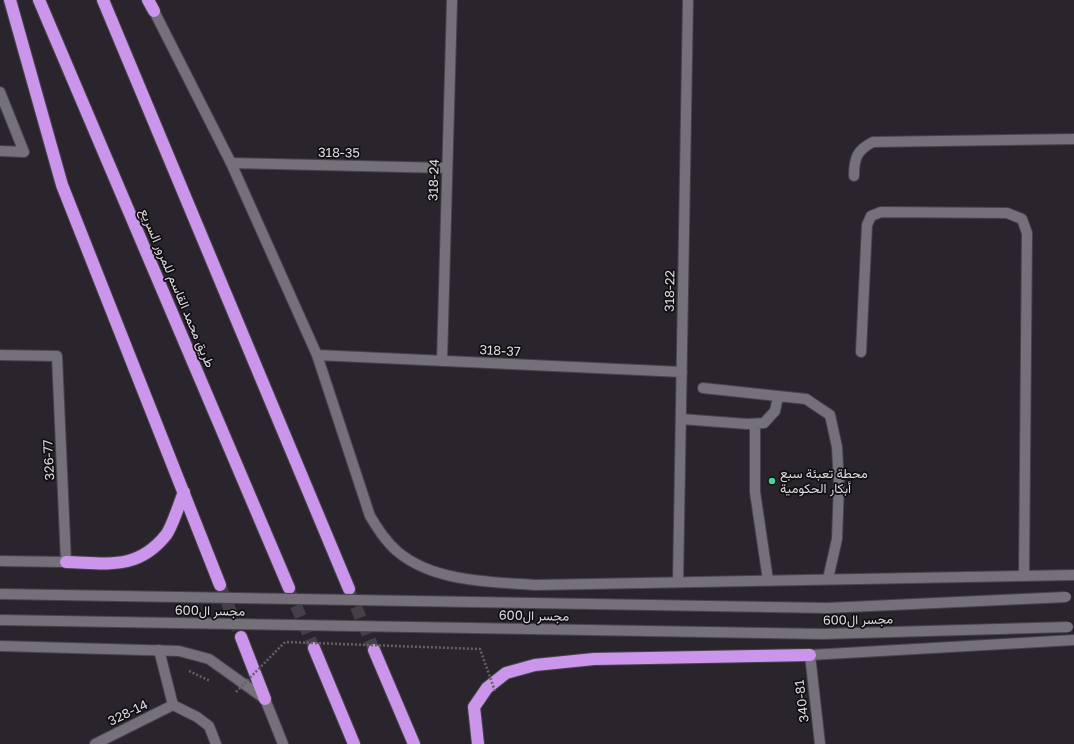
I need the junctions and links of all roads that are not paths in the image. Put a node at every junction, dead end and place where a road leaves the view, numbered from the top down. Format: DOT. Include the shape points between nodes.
graph roads {
  1 [pos="10,0"];
  2 [pos="39,0"];
  3 [pos="103,0"];
  4 [pos="148,0"];
  5 [pos="452,0"];
  6 [pos="688,0"];
  7 [pos="154,6"];
  8 [pos="0,92"];
  9 [pos="1074,139"];
  10 [pos="0,151"];
  11 [pos="231,163"];
  12 [pos="447,168"];
  13 [pos="854,176"];
  14 [pos="861,352"];
  15 [pos="0,355"];
  16 [pos="317,356"];
  17 [pos="442,361"];
  18 [pos="682,372"];
  19 [pos="703,388"];
  20 [pos="778,397"];
  21 [pos="681,419"];
  22 [pos="755,424"];
  23 [pos="184,492"];
  24 [pos="0,561"];
  25 [pos="66,562"];
  26 [pos="1074,575"];
  27 [pos="1024,576"];
  28 [pos="828,579"];
  29 [pos="768,580"];
  30 [pos="678,582"];
  31 [pos="220,585"];
  32 [pos="289,588"];
  33 [pos="349,589"];
  34 [pos="0,594"];
  35 [pos="1070,597"];
  36 [pos="0,620"];
  37 [pos="1071,627"];
  38 [pos="241,637"];
  39 [pos="1074,640"];
  40 [pos="0,646"];
  41 [pos="314,648"];
  42 [pos="159,650"];
  43 [pos="374,650"];
  44 [pos="810,655"];
  45 [pos="265,699"];
  46 [pos="173,705"];
  47 [pos="95,744"];
  48 [pos="216,744"];
  49 [pos="283,744"];
  50 [pos="354,744"];
  51 [pos="414,744"];
  52 [pos="478,744"];
  53 [pos="820,744"];
  1 -- 23 [label="highway" via="62,185"];
  2 -- 32 [label="highway, طريق محمد القاسم للمرور السريع"];
  3 -- 33 [label="highway"];
  4 -- 7 [label="highway"];
  5 -- 12 [label="street, 318-24"];
  6 -- 18 [label="street, 318-22"];
  7 -- 11 [label="street"];
  8 -- 10 [label="street" via="24,152"];
  9 -- 13 [label="street" via="873,142 862,148 854,164"];
  11 -- 12 [label="street, 318-35"];
  11 -- 16 [label="street"];
  12 -- 17 [label="street, 318-24"];
  14 -- 27 [label="street" via="867,226 871,216 881,212 1007,212 1022,219 1027,233"];
  15 -- 25 [label="street, 326-77" via="57,356"];
  16 -- 17 [label="street, 318-37"];
  16 -- 30 [label="street" via="370,516 383,536 399,553 434,573 479,581 536,585"];
  17 -- 18 [label="street, 318-37"];
  18 -- 21 [label="street, 318-22"];
  19 -- 20 [label="street"];
  20 -- 22 [label="street" via="775,411 764,423"];
  20 -- 28 [label="street" via="806,399 830,415 837,447 839,484 837,540"];
  21 -- 22 [label="street"];
  21 -- 30 [label="street, 318-22"];
  22 -- 29 [label="street" via="755,492"];
  23 -- 25 [label="highway" via="167,534 137,559 122,563"];
  23 -- 31 [label="highway"];
  24 -- 25 [label="street"];
  26 -- 27 [label="street"];
  27 -- 28 [label="street"];
  28 -- 29 [label="street"];
  29 -- 30 [label="street"];
  34 -- 35 [label="street, مجسر ال600, bridge" via="827,608"];
  36 -- 37 [label="street, مجسر ال600, bridge" via="823,634"];
  38 -- 45 [label="highway"];
  39 -- 44 [label="street"];
  40 -- 42 [label="street"];
  41 -- 50 [label="highway"];
  42 -- 45 [label="street" via="179,651 209,659"];
  42 -- 46 [label="street"];
  43 -- 51 [label="highway"];
  44 -- 52 [label="highway" via="594,659 535,665 506,673 487,688 474,707"];
  44 -- 53 [label="street, 340-81"];
  45 -- 49 [label="street"];
  46 -- 47 [label="street, 328-14"];
  46 -- 48 [label="street" via="198,716 209,726"];
}
